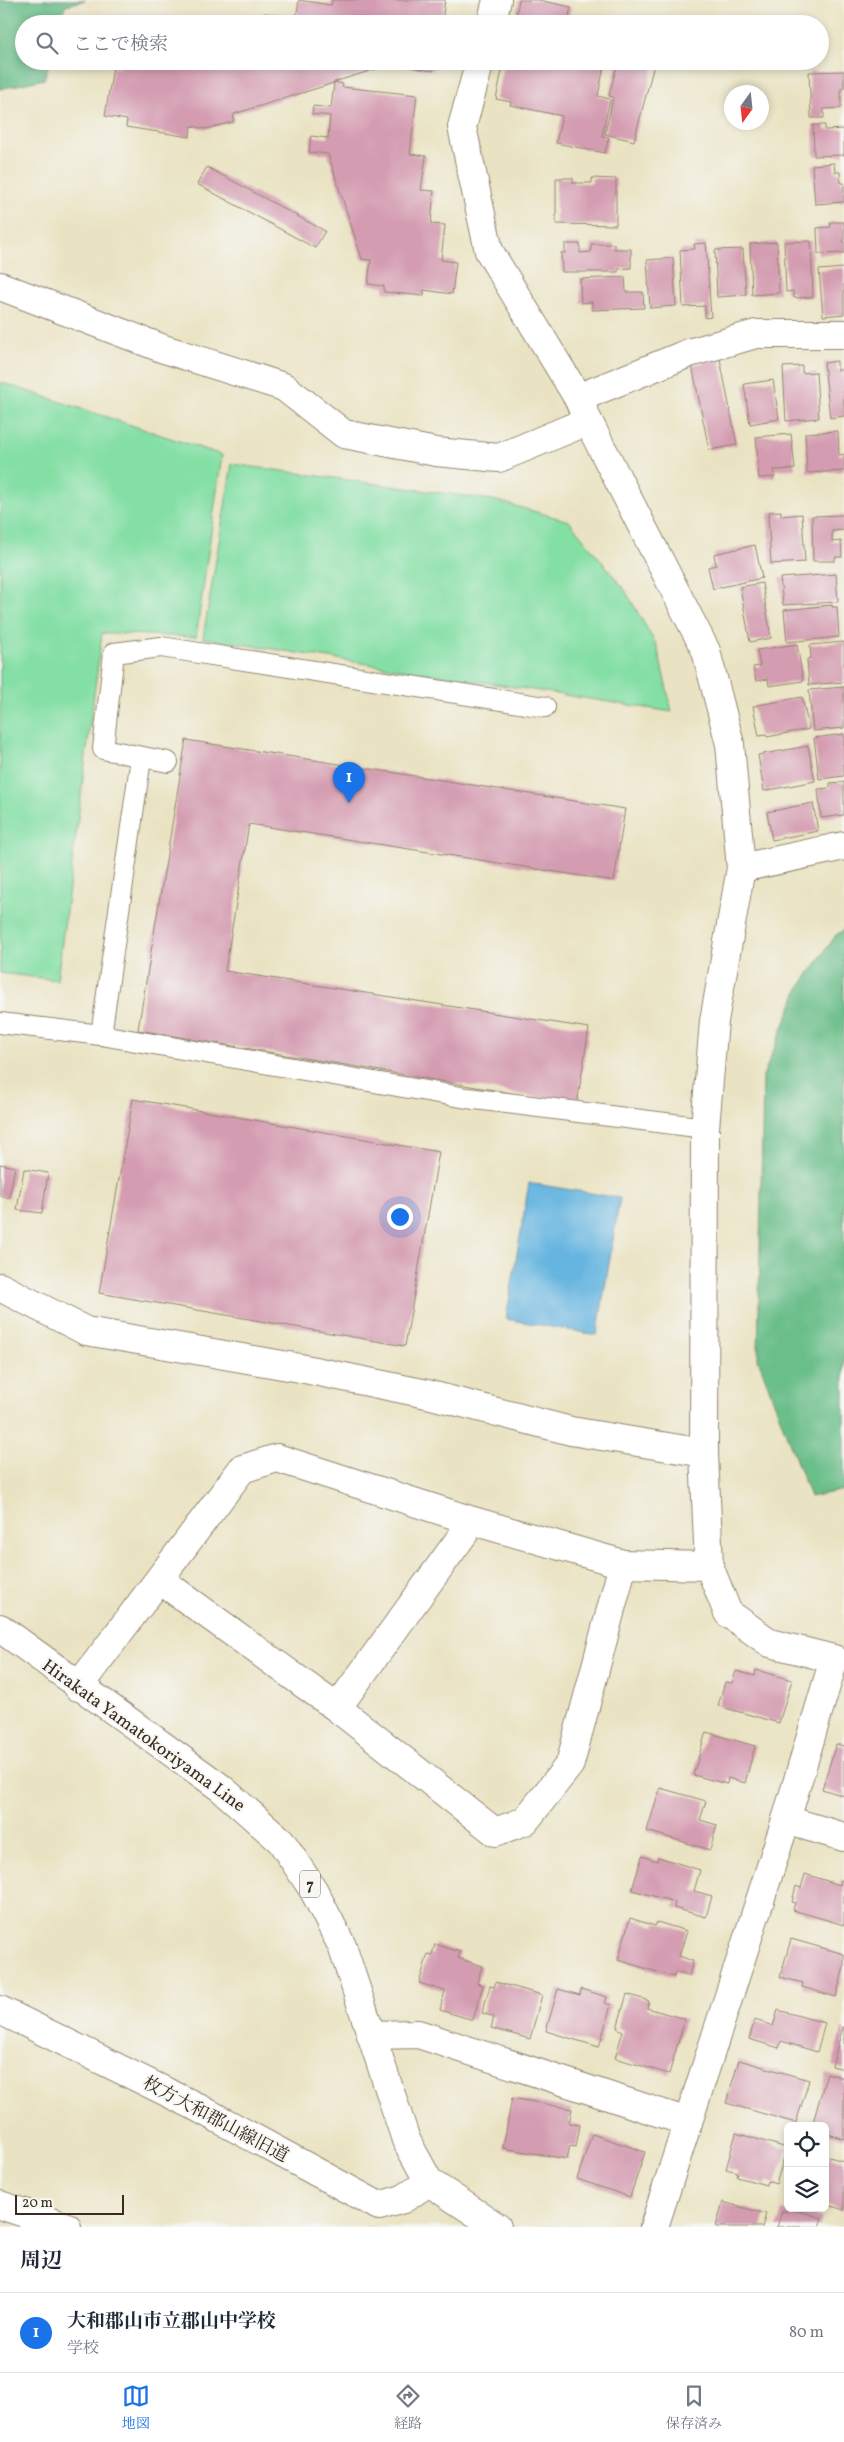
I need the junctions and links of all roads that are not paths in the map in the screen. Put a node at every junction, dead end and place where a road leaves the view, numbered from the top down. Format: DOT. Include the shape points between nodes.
graph roads {
  1 [pos="497,0"];
  2 [pos="493,15"];
  3 [pos="478,70"];
  4 [pos="0,286"];
  5 [pos="844,334"];
  6 [pos="583,409"];
  7 [pos="545,706"];
  8 [pos="141,758"];
  9 [pos="168,762"];
  10 [pos="844,846"];
  11 [pos="741,868"];
  12 [pos="0,1023"];
  13 [pos="102,1035"];
  14 [pos="705,1128"];
  15 [pos="0,1286"];
  16 [pos="704,1453"];
  17 [pos="473,1521"];
  18 [pos="623,1564"];
  19 [pos="709,1566"];
  20 [pos="160,1580"];
  21 [pos="0,1628"];
  22 [pos="78,1687"];
  23 [pos="337,1708"];
  24 [pos="786,1820"];
  25 [pos="844,1837"];
  26 [pos="0,2010"];
  27 [pos="371,2035"];
  28 [pos="688,2122"];
  29 [pos="430,2182"];
  30 [pos="0,2205"];
  31 [pos="66,2227"];
  32 [pos="497,2227"];
  33 [pos="654,2227"];
  1 -- 2 [label="street"];
  3 -- 6 [label="street" via="462,127 489,251"];
  4 -- 6 [label="street" via="164,349 284,387 344,434 436,452 499,458"];
  5 -- 6 [label="street" via="756,334 688,353"];
  6 -- 11 [label="street" via="706,652 730,744"];
  7 -- 8 [label="lane" via="161,647 114,653 103,749"];
  8 -- 9 [label="lane"];
  8 -- 13 [label="lane"];
  10 -- 11 [label="street"];
  11 -- 14 [label="street" via="714,1021"];
  12 -- 13 [label="lane"];
  13 -- 14 [label="lane" via="467,1098"];
  14 -- 16 [label="street"];
  15 -- 16 [label="street" via="86,1331 300,1368 428,1394 571,1431"];
  16 -- 19 [label="street"];
  17 -- 18 [label="street"];
  17 -- 20 [label="street" via="277,1458 242,1469"];
  17 -- 23 [label="street"];
  18 -- 19 [label="street"];
  18 -- 23 [label="street" via="570,1764 525,1821 495,1832"];
  19 -- 24 [label="street" via="728,1613 770,1643 834,1658"];
  20 -- 22 [label="street"];
  20 -- 23 [label="street"];
  21 -- 22 [label="street, Hirakata Yamatokoriyama Line / 7"];
  22 -- 27 [label="street, Hirakata Yamatokoriyama Line / 7" via="221,1788 281,1841 314,1891 342,1946"];
  24 -- 25 [label="street"];
  24 -- 28 [label="street"];
  26 -- 29 [label="street, 枚方大和郡山線旧道" via="193,2104 379,2206 403,2199"];
  27 -- 28 [label="street" via="418,2034"];
  27 -- 29 [label="street, Hirakata Yamatokoriyama Line / 7" via="406,2140"];
  28 -- 33 [label="street"];
  29 -- 32 [label="street, Hirakata Yamatokoriyama Line / 7"];
  30 -- 31 [label="street"];
}
